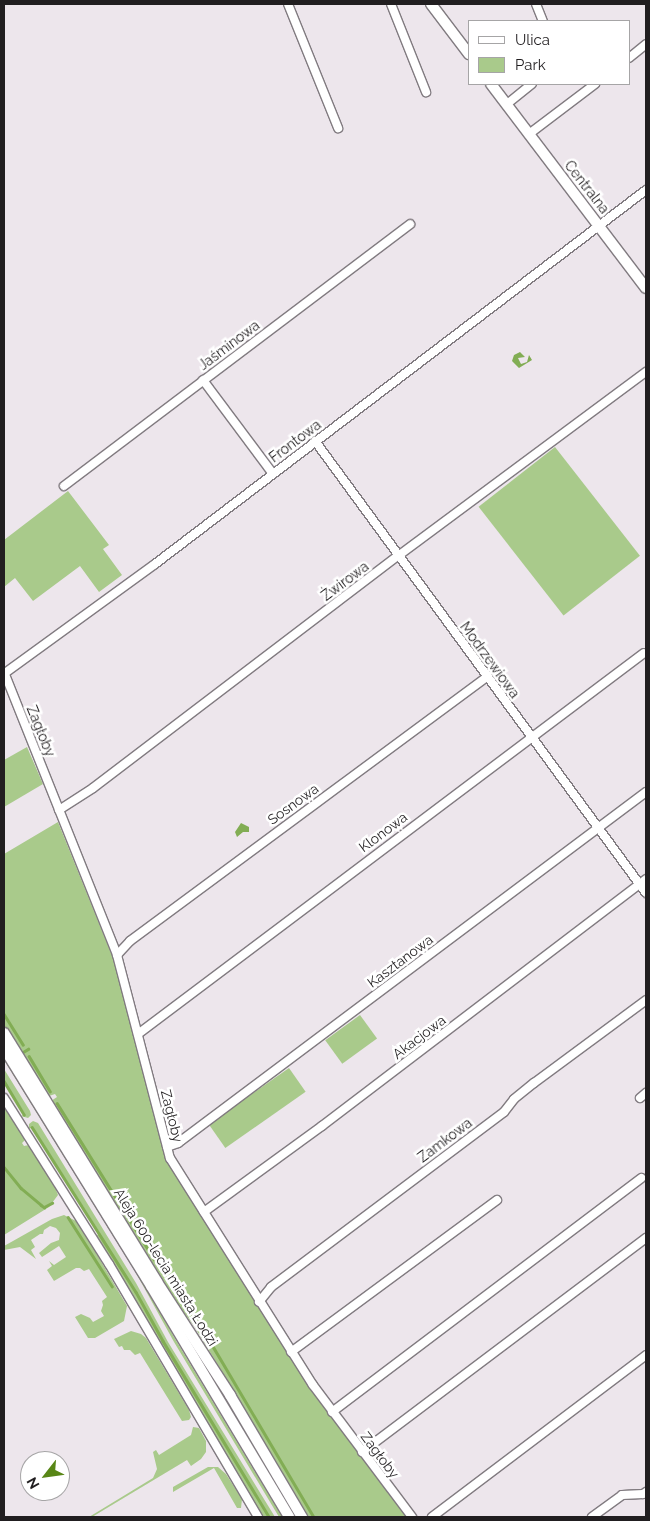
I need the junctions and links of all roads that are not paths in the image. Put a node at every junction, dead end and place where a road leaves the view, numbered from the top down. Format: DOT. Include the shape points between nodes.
graph roads {
  1 [pos="288,4"];
  2 [pos="391,4"];
  3 [pos="431,4"];
  4 [pos="536,4"];
  5 [pos="543,20"];
  6 [pos="646,44"];
  7 [pos="468,53"];
  8 [pos="630,57"];
  9 [pos="492,85"];
  10 [pos="531,85"];
  11 [pos="594,85"];
  12 [pos="426,92"];
  13 [pos="507,104"];
  14 [pos="338,128"];
  15 [pos="529,134"];
  16 [pos="646,190"];
  17 [pos="410,224"];
  18 [pos="600,226"];
  19 [pos="646,288"];
  20 [pos="646,372"];
  21 [pos="203,380"];
  22 [pos="315,441"];
  23 [pos="273,474"];
  24 [pos="64,486"];
  25 [pos="398,556"];
  26 [pos="644,653"];
  27 [pos="4,673"];
  28 [pos="487,677"];
  29 [pos="530,736"];
  30 [pos="646,792"];
  31 [pos="59,810"];
  32 [pos="598,828"];
  33 [pos="643,881"];
  34 [pos="646,893"];
  35 [pos="117,955"];
  36 [pos="646,1000"];
  37 [pos="4,1034"];
  38 [pos="138,1034"];
  39 [pos="4,1048"];
  40 [pos="4,1098"];
  41 [pos="167,1147"];
  42 [pos="641,1178"];
  43 [pos="496,1200"];
  44 [pos="204,1212"];
  45 [pos="646,1238"];
  46 [pos="259,1302"];
  47 [pos="292,1352"];
  48 [pos="646,1355"];
  49 [pos="332,1412"];
  50 [pos="362,1452"];
  51 [pos="646,1492"];
  52 [pos="258,1517"];
  53 [pos="289,1517"];
  54 [pos="302,1517"];
  55 [pos="412,1517"];
  56 [pos="432,1517"];
  57 [pos="592,1517"];
  1 -- 14 [label="street"];
  2 -- 12 [label="street"];
  3 -- 7 [label="main road"];
  4 -- 5 [label="street"];
  6 -- 8 [label="street"];
  9 -- 13 [label="main road, Centralna"];
  10 -- 13 [label="street"];
  11 -- 15 [label="street"];
  13 -- 15 [label="main road, Centralna"];
  15 -- 18 [label="main road, Centralna"];
  16 -- 18 [label="street, Frontowa"];
  17 -- 21 [label="street, Jaśminowa"];
  18 -- 19 [label="main road, Centralna"];
  18 -- 22 [label="street, Frontowa"];
  20 -- 25 [label="street, Żwirowa"];
  21 -- 23 [label="street"];
  21 -- 24 [label="street, Jaśminowa"];
  22 -- 23 [label="street, Frontowa"];
  22 -- 25 [label="street, Modrzewiowa"];
  23 -- 27 [label="street, Frontowa"];
  25 -- 28 [label="street, Modrzewiowa"];
  25 -- 31 [label="street, Żwirowa" via="93,788"];
  26 -- 29 [label="street, Klonowa"];
  27 -- 31 [label="street, Zagłoby"];
  28 -- 29 [label="street, Modrzewiowa"];
  28 -- 35 [label="street, Sosnowa" via="130,941"];
  29 -- 32 [label="street, Modrzewiowa"];
  29 -- 38 [label="street, Klonowa"];
  30 -- 32 [label="street, Kasztanowa"];
  31 -- 35 [label="street, Zagłoby"];
  32 -- 33 [label="street, Modrzewiowa"];
  32 -- 41 [label="street, Kasztanowa" via="186,1137"];
  33 -- 34 [label="street, Modrzewiowa"];
  33 -- 44 [label="street, Akacjowa"];
  35 -- 38 [label="street, Zagłoby"];
  36 -- 46 [label="street, Zamkowa" via="534,1083 504,1112 271,1287"];
  37 -- 54 [label="main road, Aleja 600-lecia miasta Łodzi" via="230,1395"];
  38 -- 41 [label="street, Zagłoby"];
  39 -- 53 [label="main road, Aleja 600-lecia miasta Łodzi"];
  40 -- 52 [label="street" via="119,1280"];
  41 -- 44 [label="street, Zagłoby" via="173,1164"];
  42 -- 49 [label="street"];
  43 -- 47 [label="street"];
  44 -- 46 [label="street, Zagłoby"];
  45 -- 50 [label="street"];
  46 -- 47 [label="street, Zagłoby"];
  47 -- 49 [label="street, Zagłoby"];
  48 -- 56 [label="street"];
  49 -- 50 [label="street, Zagłoby"];
  50 -- 55 [label="street, Zagłoby"];
  51 -- 57 [label="street" via="622,1495"];
}
